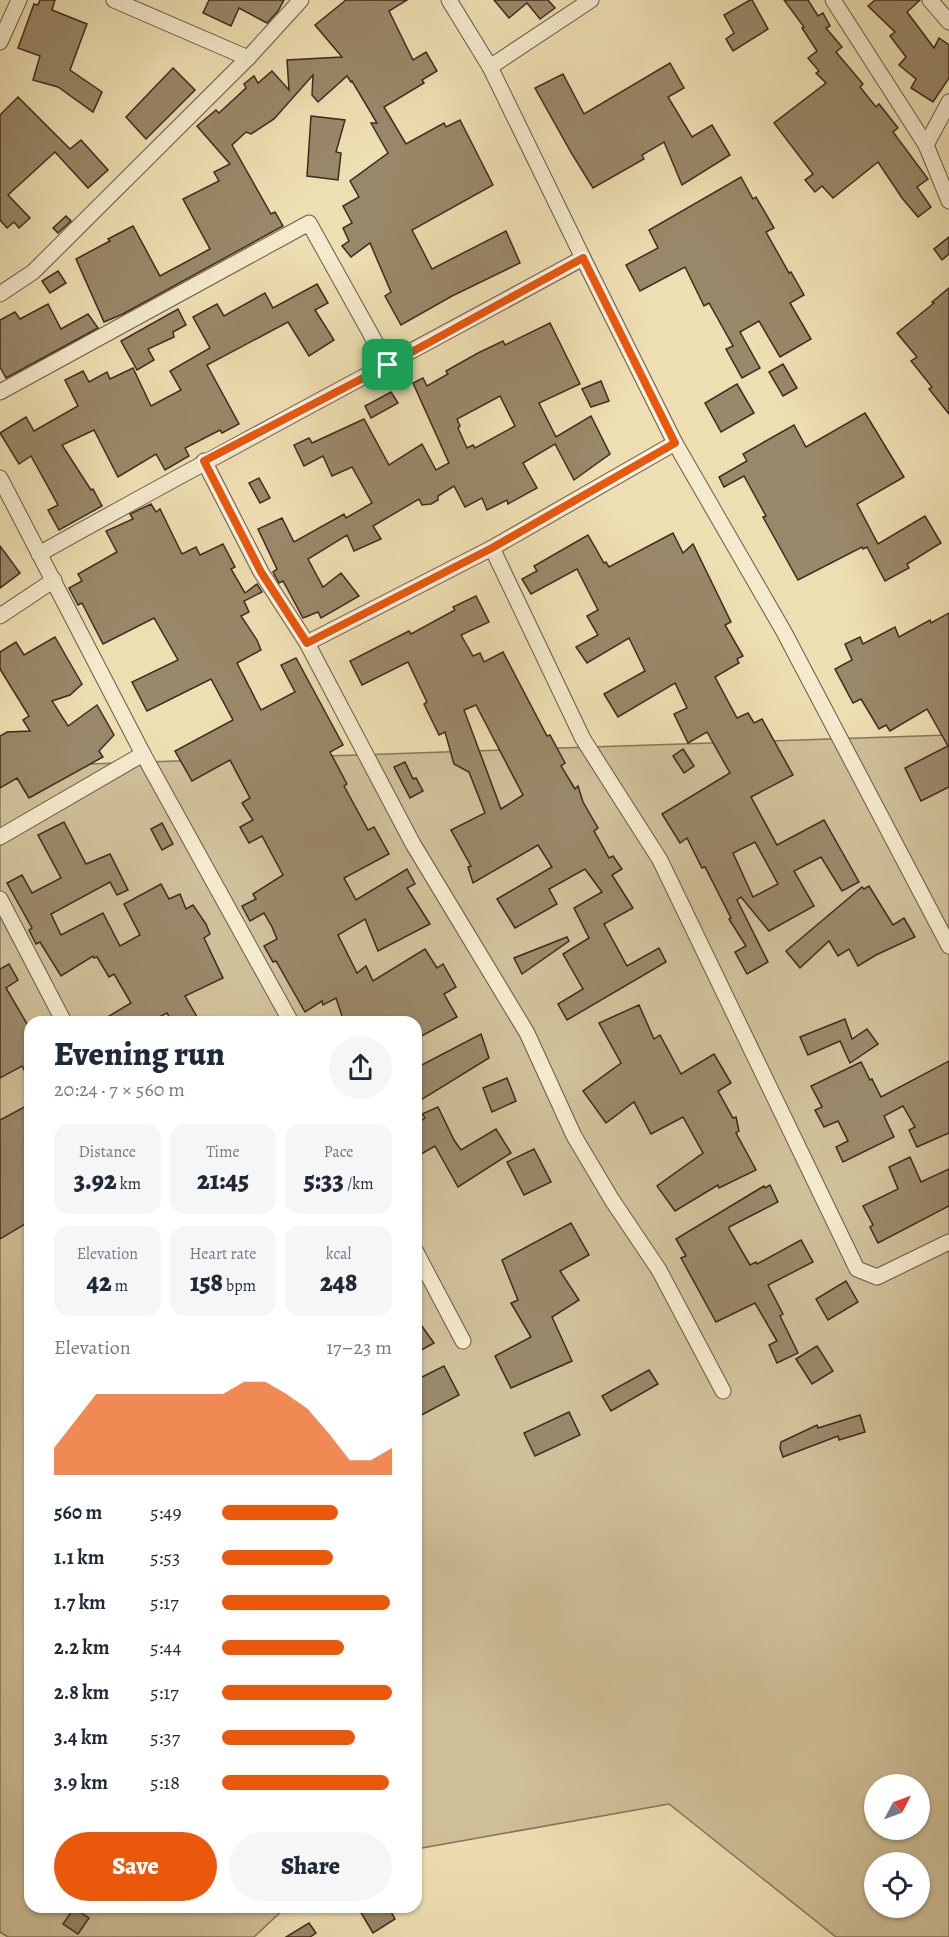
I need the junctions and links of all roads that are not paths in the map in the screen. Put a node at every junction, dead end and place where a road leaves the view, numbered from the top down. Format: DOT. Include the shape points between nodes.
graph roads {
  1 [pos="19,0"];
  2 [pos="114,0"];
  3 [pos="301,0"];
  4 [pos="449,0"];
  5 [pos="591,0"];
  6 [pos="833,0"];
  7 [pos="930,0"];
  8 [pos="949,22"];
  9 [pos="0,42"];
  10 [pos="248,58"];
  11 [pos="490,67"];
  12 [pos="949,102"];
  13 [pos="926,145"];
  14 [pos="949,201"];
  15 [pos="583,258"];
  16 [pos="0,294"];
  17 [pos="388,365"];
  18 [pos="0,392"];
  19 [pos="675,443"];
  20 [pos="204,461"];
  21 [pos="0,478"];
  22 [pos="492,548"];
  23 [pos="39,554"];
  24 [pos="54,580"];
  25 [pos="0,616"];
  26 [pos="307,643"];
  27 [pos="143,754"];
  28 [pos="0,837"];
  29 [pos="0,899"];
  30 [pos="949,946"];
  31 [pos="61,1016"];
  32 [pos="288,1016"];
  33 [pos="949,1242"];
  34 [pos="422,1263"];
  35 [pos="463,1341"];
  36 [pos="723,1391"];
  1 -- 9 [label="street"];
  2 -- 10 [label="street"];
  3 -- 10 [label="street"];
  4 -- 11 [label="street"];
  5 -- 11 [label="street"];
  6 -- 13 [label="street"];
  7 -- 8 [label="street"];
  10 -- 16 [label="street" via="33,272"];
  11 -- 15 [label="street"];
  12 -- 13 [label="street"];
  13 -- 14 [label="street"];
  15 -- 17 [label="street"];
  15 -- 19 [label="street"];
  17 -- 18 [label="street" via="309,223"];
  17 -- 20 [label="street"];
  19 -- 22 [label="street"];
  19 -- 30 [label="street" via="784,632"];
  20 -- 23 [label="street"];
  20 -- 26 [label="street" via="261,572"];
  21 -- 23 [label="street"];
  22 -- 26 [label="street"];
  22 -- 33 [label="street" via="583,739 660,860 856,1269 877,1277"];
  23 -- 24 [label="street"];
  24 -- 25 [label="street"];
  24 -- 27 [label="street"];
  26 -- 36 [label="street" via="412,844 527,1033 574,1136 659,1270"];
  27 -- 28 [label="street"];
  27 -- 32 [label="street"];
  29 -- 31 [label="street"];
  34 -- 35 [label="street"];
}
